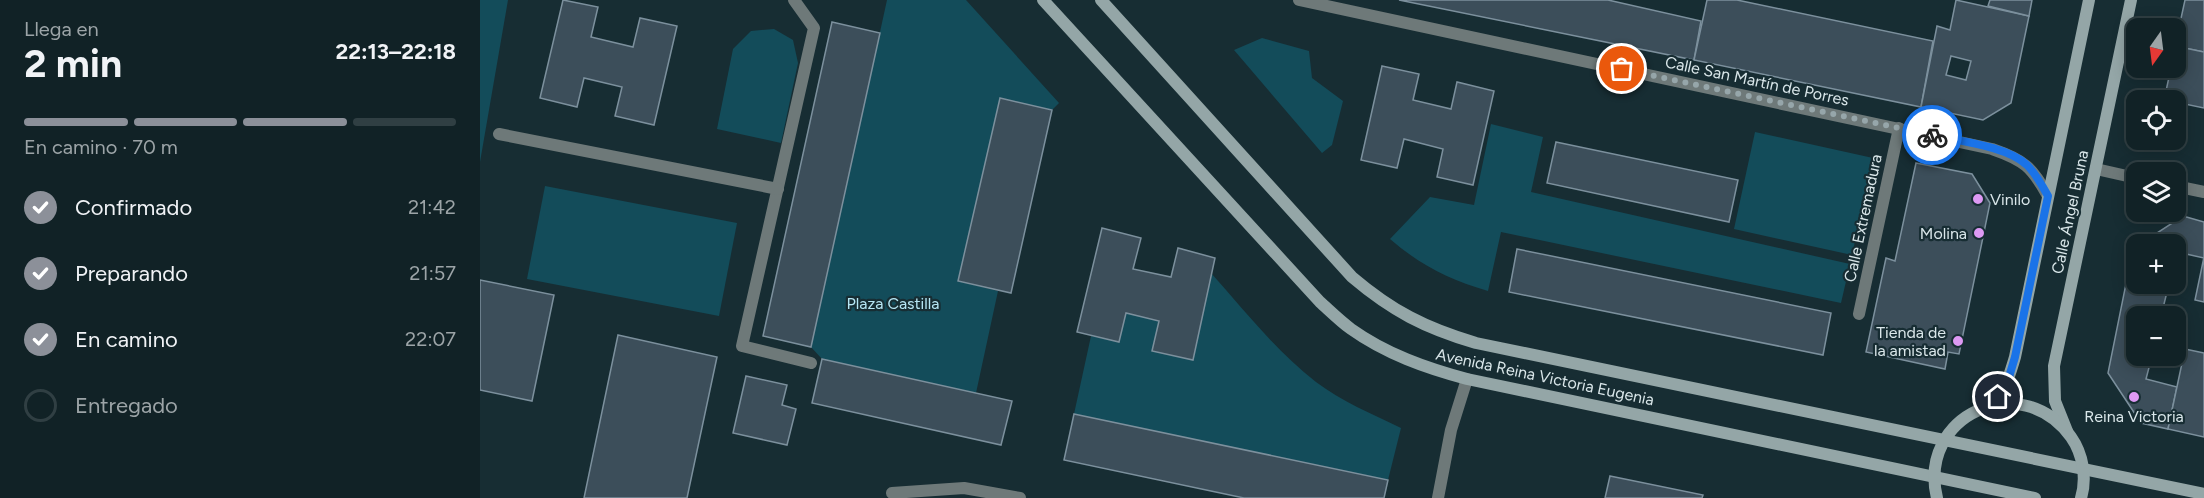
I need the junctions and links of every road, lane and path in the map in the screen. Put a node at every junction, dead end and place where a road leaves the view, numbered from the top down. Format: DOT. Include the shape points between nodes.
graph roads {
  1 [pos="794,0"];
  2 [pos="1043,0"];
  3 [pos="1101,0"];
  4 [pos="1299,0"];
  5 [pos="2089,0"];
  6 [pos="2131,0"];
  7 [pos="1899,128"];
  8 [pos="499,134"];
  9 [pos="2096,169"];
  10 [pos="2126,176"];
  11 [pos="2186,188"];
  12 [pos="778,189"];
  13 [pos="2204,192"];
  14 [pos="2048,196"];
  15 [pos="1859,314"];
  16 [pos="811,363"];
  17 [pos="1467,379"];
  18 [pos="1986,407"];
  19 [pos="2067,431"];
  20 [pos="1944,440"];
  21 [pos="2083,468"];
  22 [pos="1934,476"];
  23 [pos="892,493"];
  24 [pos="2204,494"];
  25 [pos="1020,498"];
  26 [pos="1438,498"];
  27 [pos="1937,498"];
  28 [pos="2035,498"];
  29 [pos="2081,498"];
  1 -- 12 [label="street" via="814,28"];
  2 -- 17 [label="main road, Avenida Reina Victoria Eugenia" via="1320,302 1351,329 1386,350 1424,368"];
  3 -- 20 [label="main road, Avenida Reina Victoria Eugenia" via="1352,277 1378,300 1408,317 1476,343"];
  4 -- 7 [label="street, Calle San Martín de Porres"];
  5 -- 14 [label="main road, Calle Ángel Bruna"];
  6 -- 9 [label="main road, Calle Ángel Bruna"];
  7 -- 14 [label="street, Calle San Martín de Porres" via="2010,155 2026,163"];
  7 -- 15 [label="street, Calle Extremadura"];
  8 -- 12 [label="street"];
  9 -- 10 [label="street"];
  9 -- 19 [label="main road, Calle Ángel Bruna" via="2054,366 2055,401"];
  11 -- 13 [label="street"];
  12 -- 16 [label="street" via="742,346"];
  14 -- 18 [label="main road, Calle Ángel Bruna" via="2015,357 2006,387"];
  17 -- 22 [label="main road, Avenida Reina Victoria Eugenia"];
  17 -- 26 [label="street" via="1451,430"];
  18 -- 19 [label="main road" via="2008,403 2030,406"];
  18 -- 20 [label="main road" via="1962,420"];
  19 -- 21 [label="main road"];
  20 -- 21 [label="main road, Avenida Reina Victoria Eugenia"];
  20 -- 22 [label="main road"];
  21 -- 24 [label="main road, Avenida Reina Victoria Eugenia"];
  21 -- 29 [label="main road"];
  22 -- 27 [label="main road"];
  22 -- 28 [label="main road, Avenida Reina Victoria Eugenia"];
  23 -- 25 [label="street" via="964,488"];
}
